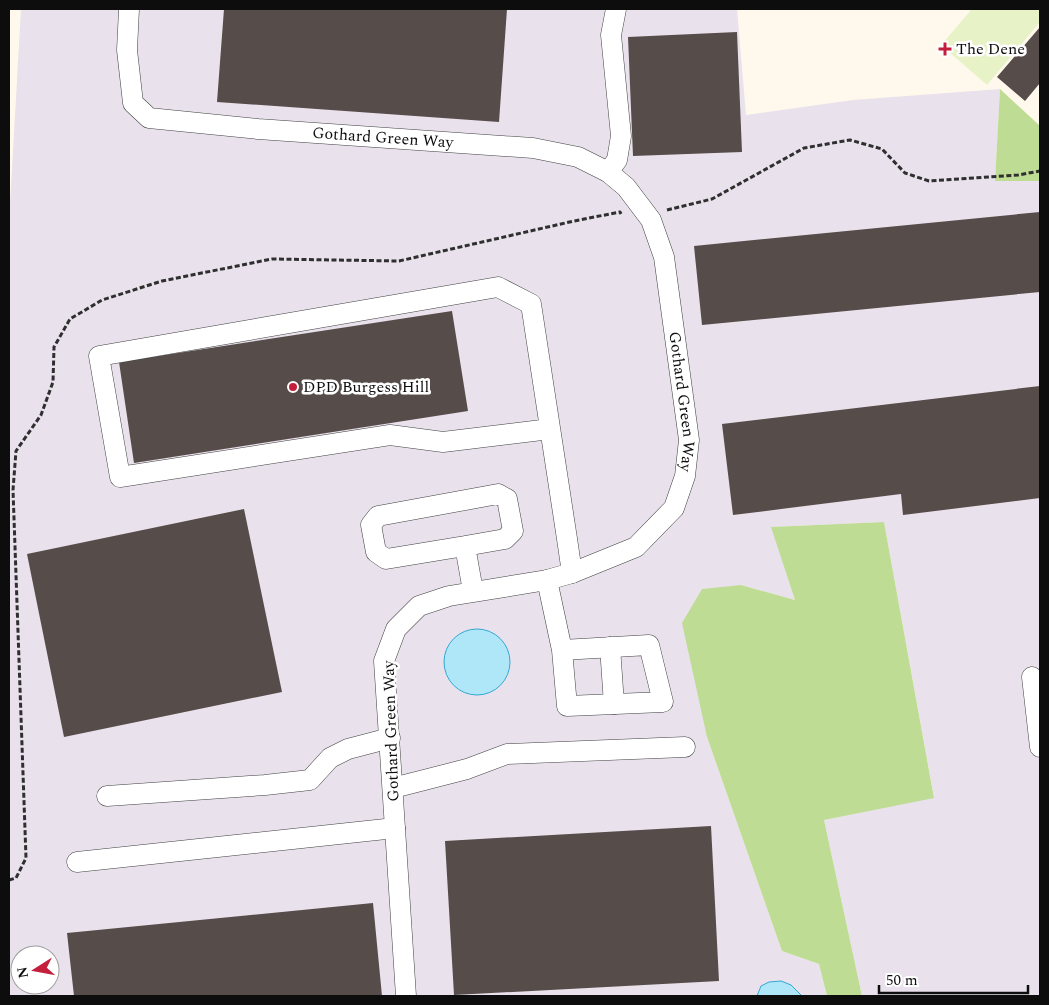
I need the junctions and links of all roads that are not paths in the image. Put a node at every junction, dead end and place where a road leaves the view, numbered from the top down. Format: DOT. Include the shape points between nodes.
graph roads {
  1 [pos="129,9"];
  2 [pos="616,9"];
  3 [pos="608,172"];
  4 [pos="550,429"];
  5 [pos="465,546"];
  6 [pos="572,573"];
  7 [pos="547,580"];
  8 [pos="473,591"];
  9 [pos="610,647"];
  10 [pos="562,650"];
  11 [pos="1032,677"];
  12 [pos="614,704"];
  13 [pos="1039,725"];
  14 [pos="390,738"];
  15 [pos="685,747"];
  16 [pos="1040,748"];
  17 [pos="393,788"];
  18 [pos="107,796"];
  19 [pos="395,828"];
  20 [pos="77,862"];
  21 [pos="406,996"];
  1 -- 3 [label="street, Gothard Green Way" via="128,50 133,103 149,118 533,148 578,157"];
  2 -- 3 [label="street" via="611,34 621,136 616,160"];
  3 -- 6 [label="street, Gothard Green Way" via="626,187 651,220 664,258 689,440 685,476 674,508 636,547"];
  4 -- 4 [label="street" via="531,304 498,287 99,356 120,477 390,434 443,442"];
  4 -- 6 [label="street"];
  5 -- 5 [label="street" via="505,539 513,531 507,499 498,494 378,516 371,525 376,552 386,559"];
  5 -- 8 [label="street"];
  6 -- 7 [label="street, Gothard Green Way"];
  7 -- 8 [label="street, Gothard Green Way"];
  7 -- 10 [label="street"];
  8 -- 14 [label="street, Gothard Green Way" via="419,606 396,629 384,661"];
  9 -- 10 [label="street"];
  9 -- 12 [label="street"];
  9 -- 12 [label="street" via="649,645 663,702"];
  10 -- 12 [label="street" via="567,706"];
  11 -- 13 [label="street"];
  13 -- 16 [label="street"];
  14 -- 17 [label="street, Gothard Green Way"];
  14 -- 18 [label="street" via="348,749 330,758 310,780"];
  15 -- 17 [label="street" via="507,754 466,769"];
  17 -- 19 [label="street, Gothard Green Way"];
  19 -- 20 [label="street"];
  19 -- 21 [label="street, Gothard Green Way"];
}
